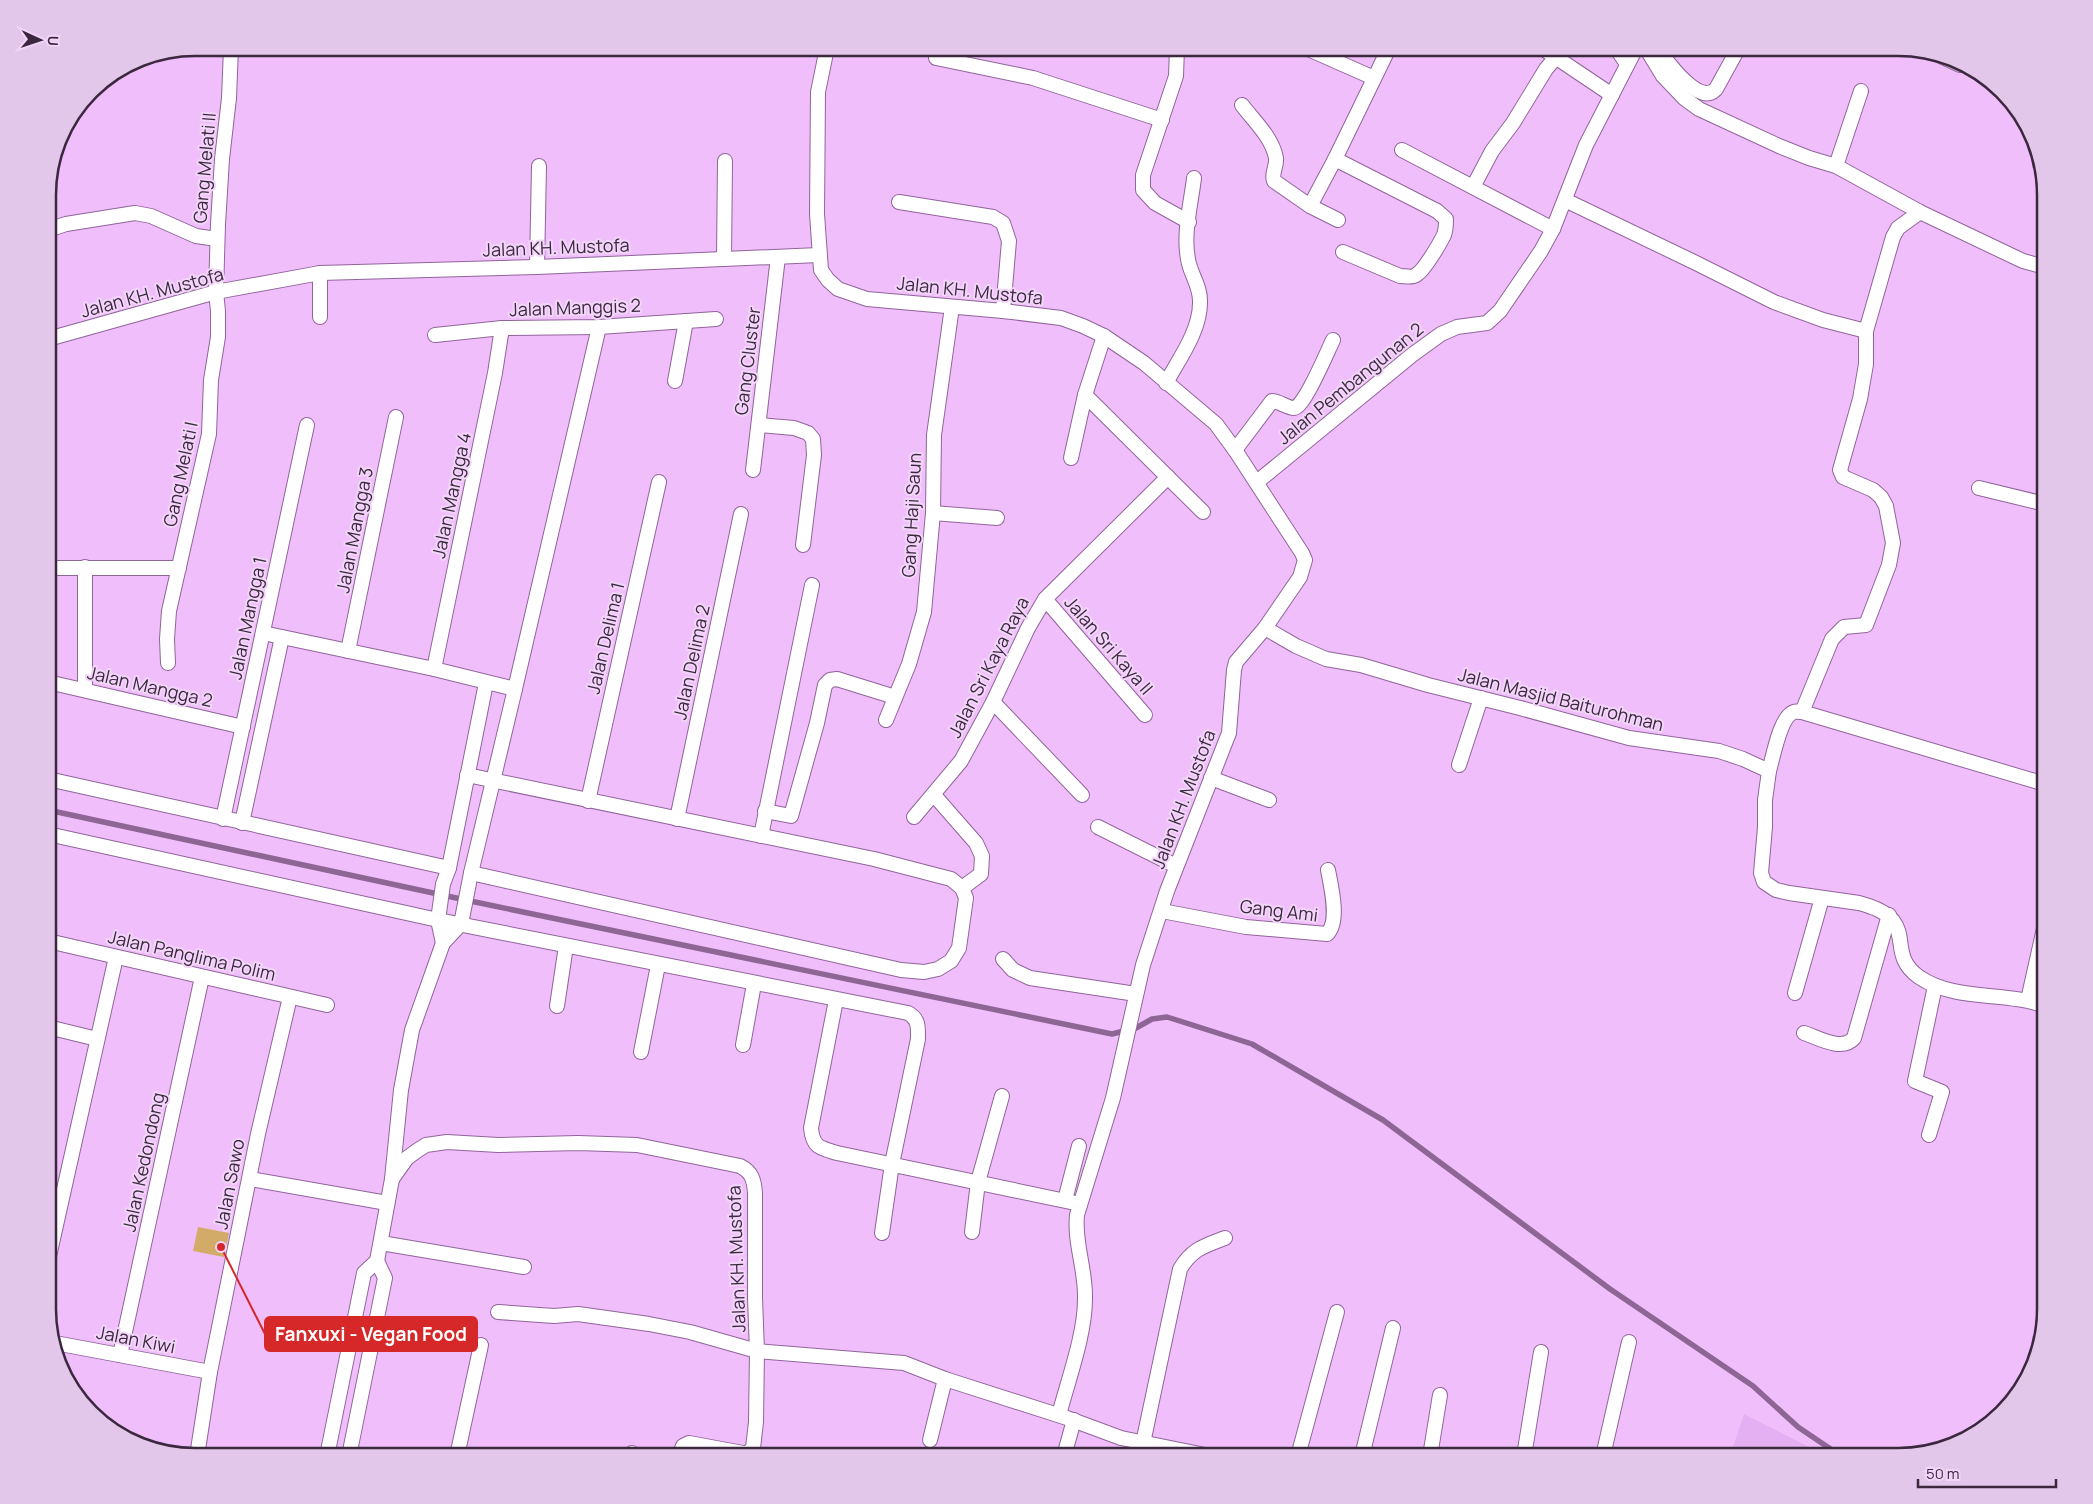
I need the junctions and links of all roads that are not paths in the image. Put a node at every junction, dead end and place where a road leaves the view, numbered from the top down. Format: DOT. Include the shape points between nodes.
graph roads {
  1 [pos="1177,56"];
  2 [pos="1325,56"];
  3 [pos="1385,56"];
  4 [pos="1557,56"];
  5 [pos="1623,56"];
  6 [pos="1632,56"];
  7 [pos="1651,56"];
  8 [pos="1664,56"];
  9 [pos="1734,56"];
  10 [pos="232,57"];
  11 [pos="825,57"];
  12 [pos="936,58"];
  13 [pos="1628,63"];
  14 [pos="1374,78"];
  15 [pos="1861,91"];
  16 [pos="1612,95"];
  17 [pos="1242,105"];
  18 [pos="1162,120"];
  19 [pos="1402,150"];
  20 [pos="1335,159"];
  21 [pos="725,161"];
  22 [pos="539,166"];
  23 [pos="1836,166"];
  24 [pos="1194,178"];
  25 [pos="1473,187"];
  26 [pos="1566,200"];
  27 [pos="899,202"];
  28 [pos="1310,206"];
  29 [pos="1918,214"];
  30 [pos="1338,220"];
  31 [pos="1189,222"];
  32 [pos="57,227"];
  33 [pos="1553,229"];
  34 [pos="218,239"];
  35 [pos="1344,252"];
  36 [pos="819,255"];
  37 [pos="778,256"];
  38 [pos="724,259"];
  39 [pos="2037,265"];
  40 [pos="537,267"];
  41 [pos="320,273"];
  42 [pos="216,292"];
  43 [pos="952,307"];
  44 [pos="1003,311"];
  45 [pos="320,317"];
  46 [pos="716,319"];
  47 [pos="686,322"];
  48 [pos="599,327"];
  49 [pos="502,328"];
  50 [pos="1866,331"];
  51 [pos="57,336"];
  52 [pos="435,336"];
  53 [pos="1104,336"];
  54 [pos="1333,340"];
  55 [pos="675,381"];
  56 [pos="1166,383"];
  57 [pos="1085,395"];
  58 [pos="396,417"];
  59 [pos="307,425"];
  60 [pos="759,425"];
  61 [pos="1235,450"];
  62 [pos="1071,458"];
  63 [pos="753,470"];
  64 [pos="1168,478"];
  65 [pos="659,482"];
  66 [pos="1256,482"];
  67 [pos="1979,488"];
  68 [pos="2037,502"];
  69 [pos="1203,512"];
  70 [pos="933,513"];
  71 [pos="741,514"];
  72 [pos="997,518"];
  73 [pos="803,545"];
  74 [pos="85,567"];
  75 [pos="57,568"];
  76 [pos="179,568"];
  77 [pos="812,585"];
  78 [pos="1044,599"];
  79 [pos="1265,628"];
  80 [pos="263,633"];
  81 [pos="282,637"];
  82 [pos="348,651"];
  83 [pos="168,663"];
  84 [pos="434,669"];
  85 [pos="486,682"];
  86 [pos="57,684"];
  87 [pos="515,689"];
  88 [pos="84,690"];
  89 [pos="895,697"];
  90 [pos="1481,698"];
  91 [pos="993,702"];
  92 [pos="1802,712"];
  93 [pos="1145,715"];
  94 [pos="886,720"];
  95 [pos="243,727"];
  96 [pos="1459,765"];
  97 [pos="1769,771"];
  98 [pos="467,775"];
  99 [pos="1212,778"];
  100 [pos="57,781"];
  101 [pos="492,781"];
  102 [pos="2037,781"];
  103 [pos="934,795"];
  104 [pos="1082,795"];
  105 [pos="1268,800"];
  106 [pos="588,801"];
  107 [pos="766,811"];
  108 [pos="914,817"];
  109 [pos="223,819"];
  110 [pos="677,819"];
  111 [pos="242,823"];
  112 [pos="457,825"];
  113 [pos="1098,827"];
  114 [pos="480,833"];
  115 [pos="57,836"];
  116 [pos="760,836"];
  117 [pos="1176,866"];
  118 [pos="448,868"];
  119 [pos="1328,870"];
  120 [pos="471,873"];
  121 [pos="962,888"];
  122 [pos="1822,898"];
  123 [pos="1162,910"];
  124 [pos="1889,915"];
  125 [pos="438,916"];
  126 [pos="463,920"];
  127 [pos="57,943"];
  128 [pos="443,943"];
  129 [pos="566,946"];
  130 [pos="116,958"];
  131 [pos="1003,959"];
  132 [pos="2037,962"];
  133 [pos="658,965"];
  134 [pos="202,977"];
  135 [pos="754,984"];
  136 [pos="1935,986"];
  137 [pos="1795,993"];
  138 [pos="1136,994"];
  139 [pos="290,997"];
  140 [pos="836,1000"];
  141 [pos="2028,1000"];
  142 [pos="2037,1003"];
  143 [pos="327,1006"];
  144 [pos="557,1006"];
  145 [pos="57,1029"];
  146 [pos="1804,1033"];
  147 [pos="97,1039"];
  148 [pos="743,1045"];
  149 [pos="641,1052"];
  150 [pos="1002,1096"];
  151 [pos="1929,1135"];
  152 [pos="1079,1146"];
  153 [pos="892,1164"];
  154 [pos="250,1179"];
  155 [pos="392,1179"];
  156 [pos="978,1182"];
  157 [pos="1065,1200"];
  158 [pos="57,1203"];
  159 [pos="387,1203"];
  160 [pos="1080,1204"];
  161 [pos="972,1232"];
  162 [pos="882,1233"];
  163 [pos="1225,1238"];
  164 [pos="381,1243"];
  165 [pos="377,1261"];
  166 [pos="524,1267"];
  167 [pos="498,1312"];
  168 [pos="1337,1312"];
  169 [pos="1393,1328"];
  170 [pos="1629,1342"];
  171 [pos="61,1344"];
  172 [pos="481,1345"];
  173 [pos="757,1351"];
  174 [pos="1541,1352"];
  175 [pos="120,1355"];
  176 [pos="210,1372"];
  177 [pos="945,1380"];
  178 [pos="1440,1395"];
  179 [pos="1059,1415"];
  180 [pos="1074,1420"];
  181 [pos="930,1440"];
  182 [pos="1143,1443"];
  183 [pos="198,1448"];
  184 [pos="329,1448"];
  185 [pos="351,1448"];
  186 [pos="459,1448"];
  187 [pos="682,1448"];
  188 [pos="716,1448"];
  189 [pos="752,1448"];
  190 [pos="1066,1448"];
  191 [pos="1169,1448"];
  192 [pos="1300,1448"];
  193 [pos="1364,1448"];
  194 [pos="1431,1448"];
  195 [pos="1525,1448"];
  196 [pos="1605,1448"];
  1 -- 18 [label="street" via="1176,76"];
  2 -- 14 [label="street"];
  3 -- 14 [label="street"];
  4 -- 16 [label="street"];
  4 -- 25 [label="street" via="1492,151"];
  5 -- 13 [label="street"];
  6 -- 13 [label="street, Jalan Pembangunan 2"];
  7 -- 23 [label="street" via="1675,89 1699,108 1787,149"];
  8 -- 9 [label="street" via="1693,90 1706,95 1716,89"];
  10 -- 34 [label="street, Gang Melati II"];
  11 -- 36 [label="street" via="818,92 816,214"];
  12 -- 18 [label="street" via="1033,78"];
  13 -- 16 [label="street, Jalan Pembangunan 2"];
  14 -- 20 [label="street"];
  15 -- 23 [label="street"];
  16 -- 26 [label="street, Jalan Pembangunan 2" via="1586,145"];
  17 -- 28 [label="street" via="1269,139 1277,163 1272,175 1274,181"];
  18 -- 31 [label="street" via="1143,175 1143,190 1155,204"];
  19 -- 25 [label="street"];
  20 -- 28 [label="street"];
  20 -- 35 [label="street" via="1437,211 1446,219 1443,236 1417,275 1400,276"];
  21 -- 38 [label="street"];
  22 -- 40 [label="street"];
  23 -- 29 [label="street"];
  24 -- 31 [label="street"];
  25 -- 33 [label="street"];
  26 -- 33 [label="street, Jalan Pembangunan 2"];
  26 -- 50 [label="street" via="1774,302"];
  27 -- 44 [label="street" via="993,217 1003,223 1009,242"];
  28 -- 30 [label="street"];
  29 -- 39 [label="street"];
  29 -- 50 [label="street" via="1898,228 1893,237"];
  31 -- 56 [label="street" via="1188,260 1199,288 1200,303 1196,324"];
  32 -- 34 [label="street" via="134,213 151,216 196,236"];
  33 -- 66 [label="street, Jalan Pembangunan 2" via="1492,319 1482,325 1441,334"];
  34 -- 42 [label="street, Gang Melati II"];
  36 -- 37 [label="street, Jalan KH. Mustofa"];
  36 -- 43 [label="street, Jalan KH. Mustofa" via="821,270 828,280 850,294 867,299"];
  37 -- 38 [label="street, Jalan KH. Mustofa"];
  37 -- 60 [label="street, Gang Cluster"];
  38 -- 40 [label="street, Jalan KH. Mustofa"];
  40 -- 41 [label="street, Jalan KH. Mustofa"];
  41 -- 42 [label="street, Jalan KH. Mustofa"];
  41 -- 45 [label="street"];
  42 -- 51 [label="street, Jalan KH. Mustofa"];
  42 -- 76 [label="street, Gang Melati I" via="218,336 211,380 209,434"];
  43 -- 44 [label="street, Jalan KH. Mustofa"];
  43 -- 70 [label="street, Gang Haji Saun" via="934,435"];
  44 -- 53 [label="street, Jalan KH. Mustofa" via="1061,318"];
  46 -- 47 [label="street, Jalan Manggis 2"];
  47 -- 48 [label="street, Jalan Manggis 2"];
  47 -- 55 [label="street"];
  48 -- 49 [label="street, Jalan Manggis 2"];
  48 -- 87 [label="street"];
  49 -- 52 [label="street, Jalan Manggis 2"];
  49 -- 84 [label="street, Jalan Mangga 4"];
  50 -- 92 [label="street" via="1866,364 1860,399 1840,470 1843,477 1881,497 1886,506 1893,543 1889,565 1866,625 1844,628 1832,639"];
  53 -- 56 [label="street, Jalan KH. Mustofa" via="1144,363"];
  53 -- 57 [label="street"];
  54 -- 61 [label="street" via="1299,406 1295,408 1272,401"];
  56 -- 61 [label="street, Jalan KH. Mustofa" via="1216,424"];
  57 -- 62 [label="street"];
  57 -- 64 [label="street"];
  58 -- 82 [label="street, Jalan Mangga 3"];
  59 -- 80 [label="street, Jalan Mangga 1"];
  60 -- 63 [label="street, Gang Cluster"];
  60 -- 73 [label="street" via="794,428 808,433 813,439"];
  61 -- 66 [label="street, Jalan KH. Mustofa"];
  64 -- 69 [label="street"];
  64 -- 78 [label="street, Jalan Sri Kaya Raya"];
  65 -- 106 [label="street, Jalan Delima 1"];
  66 -- 79 [label="street, Jalan KH. Mustofa" via="1305,560 1300,577"];
  67 -- 68 [label="street"];
  70 -- 72 [label="street"];
  70 -- 89 [label="street, Gang Haji Saun" via="924,612 909,664"];
  71 -- 110 [label="street, Jalan Delima 2"];
  74 -- 75 [label="street"];
  74 -- 76 [label="street"];
  74 -- 88 [label="street"];
  76 -- 83 [label="street, Gang Melati I" via="169,611"];
  77 -- 107 [label="street"];
  78 -- 91 [label="street, Jalan Sri Kaya Raya"];
  78 -- 93 [label="street, Jalan Sri Kaya II"];
  79 -- 90 [label="street, Jalan Masjid Baiturohman" via="1326,659 1361,665"];
  79 -- 99 [label="street, Jalan KH. Mustofa" via="1236,662 1229,733"];
  80 -- 81 [label="street"];
  80 -- 95 [label="street, Jalan Mangga 1"];
  81 -- 82 [label="street"];
  81 -- 111 [label="street"];
  82 -- 84 [label="street"];
  84 -- 85 [label="street"];
  85 -- 87 [label="street"];
  85 -- 98 [label="street"];
  86 -- 88 [label="street, Jalan Mangga 2"];
  87 -- 101 [label="street"];
  88 -- 95 [label="street, Jalan Mangga 2"];
  89 -- 94 [label="street, Gang Haji Saun"];
  89 -- 107 [label="street" via="837,679 830,680 825,685 791,816"];
  90 -- 96 [label="street"];
  90 -- 97 [label="street, Jalan Masjid Baiturohman" via="1629,738 1719,751"];
  91 -- 103 [label="street, Jalan Sri Kaya Raya" via="961,761"];
  91 -- 104 [label="street"];
  92 -- 97 [label="street" via="1788,716"];
  92 -- 102 [label="street"];
  95 -- 109 [label="street, Jalan Mangga 1"];
  97 -- 122 [label="street" via="1764,800 1761,873 1764,882 1776,890"];
  98 -- 101 [label="street"];
  98 -- 112 [label="street"];
  99 -- 105 [label="street"];
  99 -- 117 [label="street, Jalan KH. Mustofa"];
  100 -- 109 [label="street"];
  101 -- 106 [label="street"];
  101 -- 114 [label="street"];
  103 -- 108 [label="street, Jalan Sri Kaya Raya"];
  103 -- 121 [label="street" via="976,843 982,856 981,874"];
  106 -- 110 [label="street"];
  107 -- 116 [label="street"];
  109 -- 111 [label="street"];
  110 -- 116 [label="street"];
  111 -- 118 [label="street"];
  112 -- 114 [label="street" via="465,819 477,822"];
  112 -- 118 [label="street"];
  113 -- 117 [label="street"];
  114 -- 120 [label="street"];
  115 -- 125 [label="street"];
  116 -- 121 [label="street" via="874,859 951,879"];
  117 -- 123 [label="street, Jalan KH. Mustofa"];
  118 -- 125 [label="street"];
  119 -- 123 [label="street, Gang Ami" via="1334,904 1327,934 1246,926"];
  120 -- 121 [label="street" via="901,970 924,972 938,969 951,961 959,948 966,898"];
  120 -- 126 [label="street"];
  122 -- 124 [label="street" via="1872,907"];
  122 -- 137 [label="street"];
  123 -- 138 [label="street, Jalan KH. Mustofa"];
  124 -- 136 [label="street" via="1896,923 1903,957 1908,965"];
  124 -- 146 [label="street" via="1854,1038 1842,1046"];
  125 -- 126 [label="street"];
  125 -- 128 [label="street"];
  126 -- 128 [label="street"];
  126 -- 129 [label="street"];
  127 -- 130 [label="street, Jalan Panglima Polim"];
  128 -- 155 [label="street" via="412,1030 401,1090"];
  129 -- 133 [label="street"];
  129 -- 144 [label="street"];
  130 -- 134 [label="street, Jalan Panglima Polim"];
  130 -- 147 [label="street"];
  131 -- 138 [label="street" via="1013,970 1030,978"];
  132 -- 141 [label="street"];
  133 -- 135 [label="street"];
  133 -- 149 [label="street"];
  134 -- 139 [label="street, Jalan Panglima Polim"];
  134 -- 175 [label="street, Jalan Kedondong"];
  135 -- 140 [label="street"];
  135 -- 148 [label="street"];
  136 -- 141 [label="street"];
  136 -- 151 [label="street" via="1915,1081 1942,1092"];
  138 -- 160 [label="street, Jalan KH. Mustofa" via="1107,1117"];
  139 -- 143 [label="street, Jalan Panglima Polim"];
  139 -- 154 [label="street, Jalan Sawo"];
  140 -- 153 [label="street" via="811,1128 812,1139 816,1145 829,1151"];
  140 -- 153 [label="street" via="908,1013 917,1022 918,1038"];
  141 -- 142 [label="street"];
  145 -- 147 [label="street"];
  147 -- 158 [label="street"];
  150 -- 156 [label="street"];
  152 -- 157 [label="street"];
  153 -- 156 [label="street"];
  153 -- 162 [label="street"];
  154 -- 159 [label="street"];
  154 -- 176 [label="street, Jalan Sawo"];
  155 -- 159 [label="street"];
  155 -- 173 [label="street, Jalan KH. Mustofa" via="407,1158 418,1150 426,1145 447,1142 637,1145 740,1166 754,1180"];
  156 -- 157 [label="street"];
  156 -- 161 [label="street"];
  157 -- 160 [label="street"];
  159 -- 164 [label="street"];
  160 -- 179 [label="street" via="1076,1233 1084,1311"];
  163 -- 182 [label="street" via="1197,1249 1187,1256 1180,1269"];
  164 -- 165 [label="street"];
  164 -- 166 [label="street"];
  165 -- 184 [label="street" via="364,1273"];
  165 -- 185 [label="street" via="385,1278"];
  167 -- 173 [label="street" via="554,1316 578,1314 649,1324"];
  168 -- 192 [label="street"];
  169 -- 193 [label="street"];
  170 -- 196 [label="street"];
  171 -- 175 [label="street, Jalan Kiwi"];
  172 -- 186 [label="street"];
  173 -- 177 [label="street, Jalan KH. Mustofa" via="904,1363"];
  173 -- 189 [label="street" via="756,1422"];
  174 -- 195 [label="street"];
  175 -- 176 [label="street, Jalan Kiwi"];
  176 -- 183 [label="street, Jalan Sawo"];
  177 -- 179 [label="street, Jalan KH. Mustofa"];
  177 -- 181 [label="street"];
  178 -- 194 [label="street"];
  179 -- 180 [label="street, Jalan KH. Mustofa"];
  180 -- 182 [label="street, Jalan KH. Mustofa" via="1112,1436"];
  180 -- 190 [label="street"];
  182 -- 191 [label="street, Jalan KH. Mustofa"];
  187 -- 188 [label="street" via="689,1443"];
}
